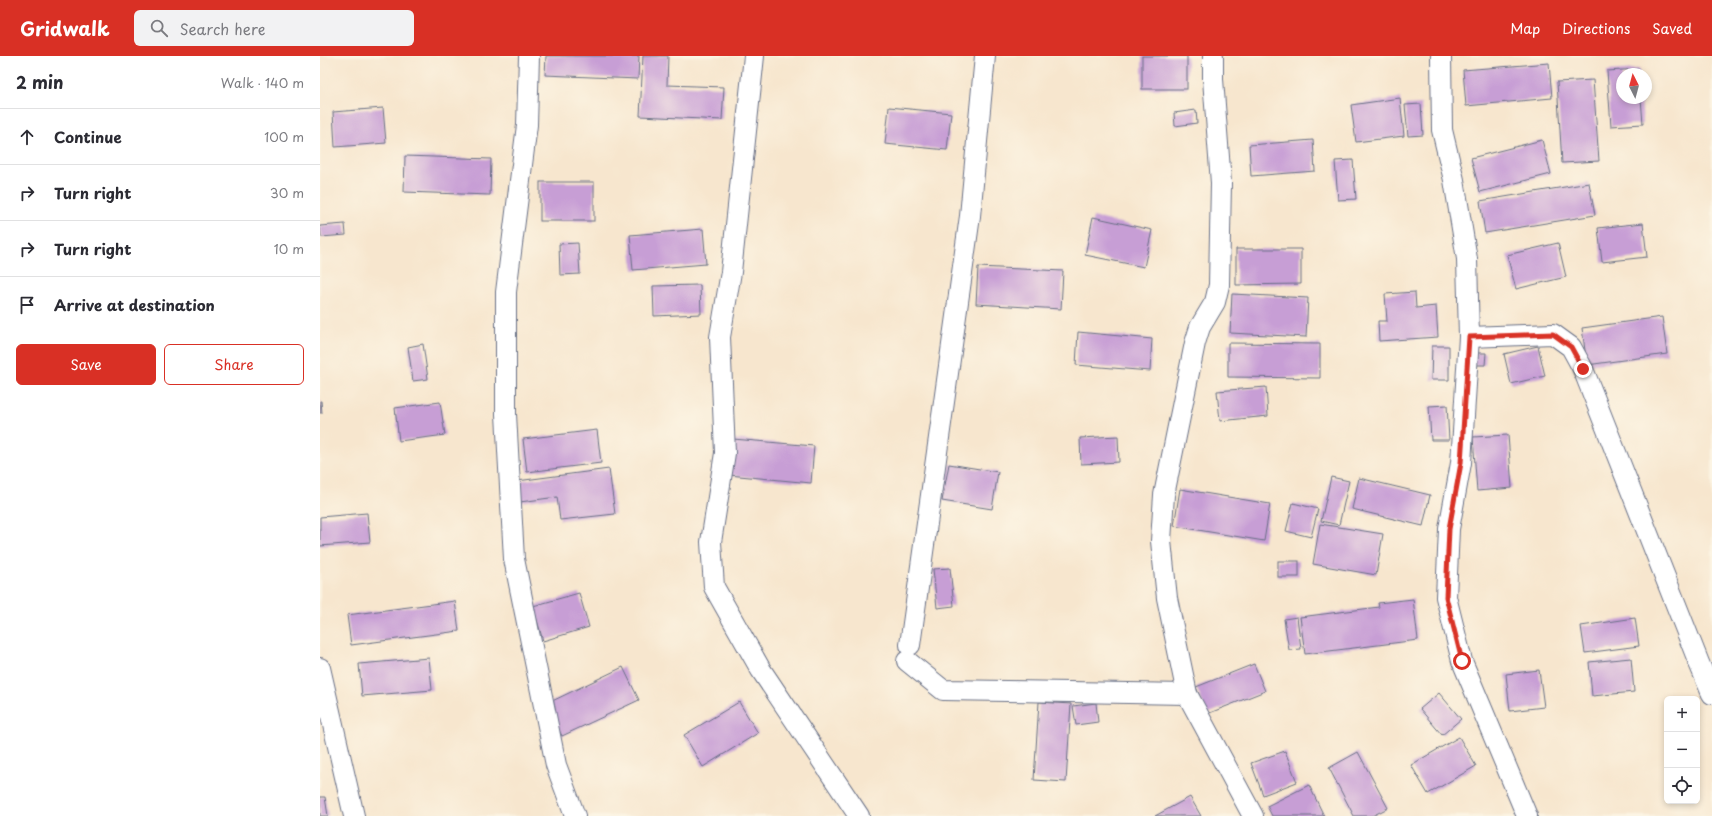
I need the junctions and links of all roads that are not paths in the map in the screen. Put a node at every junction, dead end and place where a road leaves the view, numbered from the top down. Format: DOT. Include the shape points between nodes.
graph roads {
  1 [pos="528,56"];
  2 [pos="754,56"];
  3 [pos="985,56"];
  4 [pos="1213,56"];
  5 [pos="1440,56"];
  6 [pos="1469,337"];
  7 [pos="320,668"];
  8 [pos="1187,694"];
  9 [pos="1712,694"];
  10 [pos="354,816"];
  11 [pos="575,816"];
  12 [pos="858,816"];
  13 [pos="1253,816"];
  14 [pos="1527,816"];
  1 -- 11 [label="street" via="527,125 506,292 506,414 514,559 556,765"];
  2 -- 12 [label="street" via="731,272 720,337 725,453 711,542 714,587 761,670"];
  3 -- 8 [label="street" via="970,216 909,653 943,690"];
  4 -- 8 [label="street" via="1221,183 1219,285 1215,302 1200,327 1195,343 1164,495 1161,541 1167,598"];
  5 -- 6 [label="street" via="1442,130 1454,180 1467,259"];
  6 -- 9 [label="street" via="1553,334 1571,347 1583,369"];
  6 -- 14 [label="street" via="1461,463 1449,529 1446,597 1462,661"];
  7 -- 10 [label="street"];
  8 -- 13 [label="street"];
}
